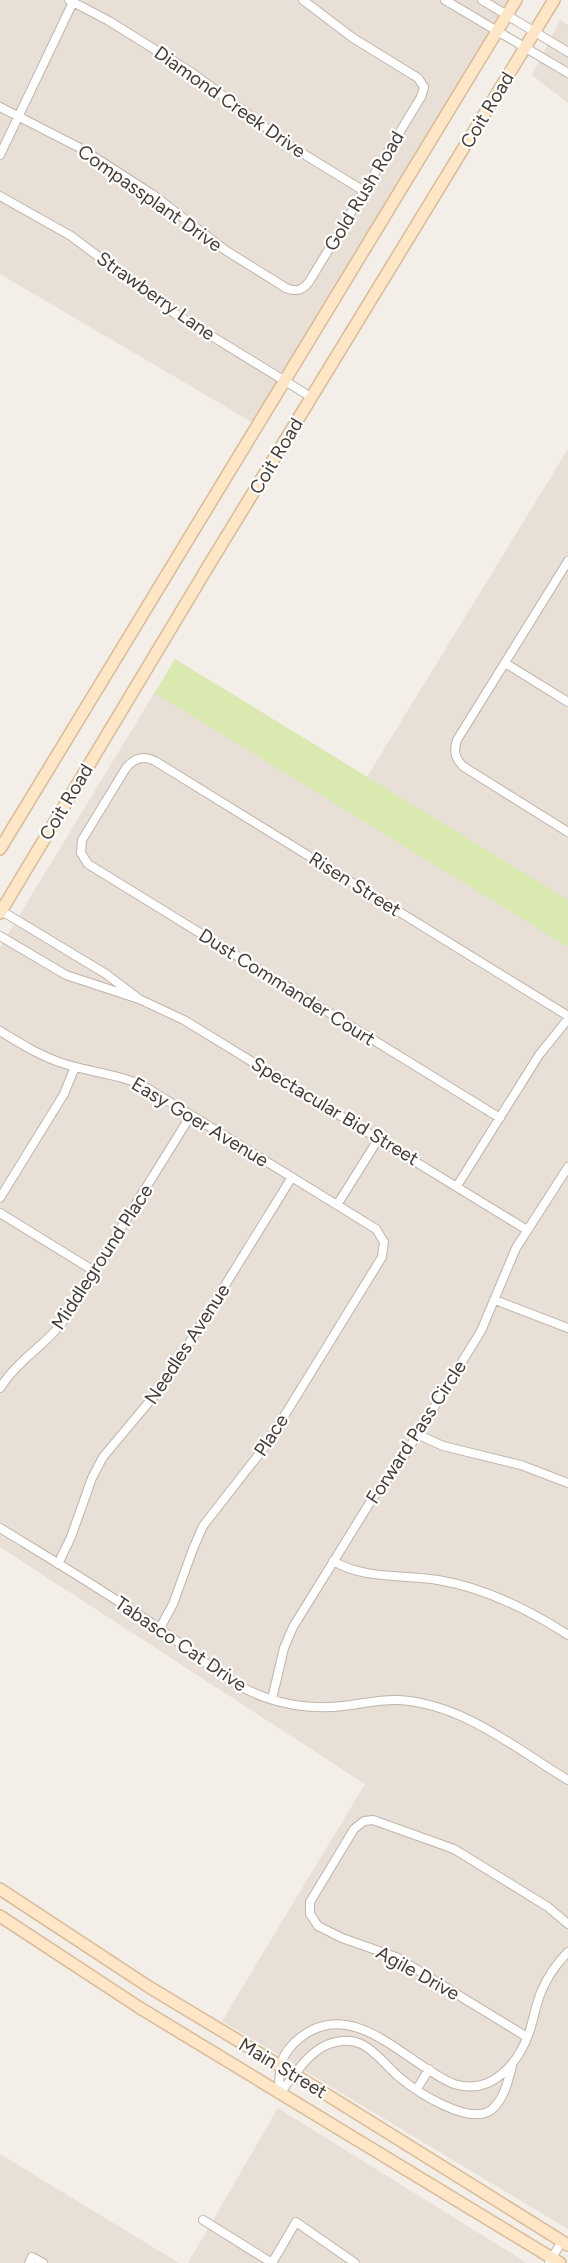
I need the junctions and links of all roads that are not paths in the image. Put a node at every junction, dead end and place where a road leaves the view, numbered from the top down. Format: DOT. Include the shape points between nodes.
graph roads {
  1 [pos="303,0"];
  2 [pos="445,0"];
  3 [pos="482,0"];
  4 [pos="516,0"];
  5 [pos="554,0"];
  6 [pos="72,1"];
  7 [pos="506,15"];
  8 [pos="496,32"];
  9 [pos="534,32"];
  10 [pos="524,48"];
  11 [pos="568,52"];
  12 [pos="568,74"];
  13 [pos="0,108"];
  14 [pos="18,116"];
  15 [pos="0,154"];
  16 [pos="364,192"];
  17 [pos="0,196"];
  18 [pos="298,290"];
  19 [pos="284,381"];
  20 [pos="311,397"];
  21 [pos="568,561"];
  22 [pos="565,571"];
  23 [pos="504,663"];
  24 [pos="568,702"];
  25 [pos="139,758"];
  26 [pos="568,832"];
  27 [pos="0,849"];
  28 [pos="0,911"];
  29 [pos="0,936"];
  30 [pos="139,998"];
  31 [pos="568,1017"];
  32 [pos="0,1031"];
  33 [pos="74,1067"];
  34 [pos="191,1115"];
  35 [pos="500,1118"];
  36 [pos="379,1138"];
  37 [pos="568,1167"];
  38 [pos="292,1177"];
  39 [pos="566,1177"];
  40 [pos="457,1186"];
  41 [pos="0,1198"];
  42 [pos="337,1205"];
  43 [pos="0,1213"];
  44 [pos="527,1230"];
  45 [pos="384,1242"];
  46 [pos="94,1271"];
  47 [pos="495,1300"];
  48 [pos="568,1328"];
  49 [pos="0,1388"];
  50 [pos="417,1434"];
  51 [pos="568,1483"];
  52 [pos="0,1528"];
  53 [pos="333,1561"];
  54 [pos="58,1564"];
  55 [pos="160,1628"];
  56 [pos="568,1635"];
  57 [pos="272,1699"];
  58 [pos="568,1780"];
  59 [pos="0,1890"];
  60 [pos="0,1916"];
  61 [pos="568,1924"];
  62 [pos="60,1930"];
  63 [pos="48,1948"];
  64 [pos="568,1952"];
  65 [pos="527,2038"];
  66 [pos="514,2062"];
  67 [pos="279,2065"];
  68 [pos="428,2069"];
  69 [pos="296,2075"];
  70 [pos="417,2089"];
  71 [pos="279,2094"];
  72 [pos="203,2220"];
  73 [pos="565,2243"];
  74 [pos="31,2260"];
  75 [pos="554,2261"];
  76 [pos="43,2263"];
  77 [pos="272,2263"];
  78 [pos="355,2263"];
  1 -- 16 [label="street, Gold Rush Road" via="353,38 418,78 424,87"];
  2 -- 8 [label="street"];
  3 -- 7 [label="street"];
  4 -- 7 [label="main road, Coit Road"];
  5 -- 9 [label="main road, Coit Road"];
  6 -- 14 [label="street"];
  6 -- 16 [label="street, Diamond Creek Drive" via="205,81 292,147"];
  7 -- 8 [label="main road, Coit Road"];
  7 -- 9 [label="street"];
  8 -- 10 [label="street"];
  8 -- 19 [label="main road, Coit Road"];
  9 -- 10 [label="main road, Coit Road"];
  9 -- 11 [label="street"];
  10 -- 12 [label="street"];
  10 -- 20 [label="main road, Coit Road"];
  13 -- 14 [label="street, Compassplant Drive"];
  14 -- 15 [label="street"];
  14 -- 18 [label="street, Compassplant Drive" via="82,149 144,188 237,258 286,288"];
  16 -- 18 [label="street, Gold Rush Road" via="309,282"];
  17 -- 19 [label="street, Strawberry Lane" via="84,244 174,313"];
  19 -- 20 [label="street, Strawberry Lane"];
  19 -- 27 [label="main road, Coit Road"];
  20 -- 28 [label="main road, Coit Road"];
  21 -- 22 [label="street"];
  22 -- 23 [label="street"];
  23 -- 24 [label="street"];
  23 -- 26 [label="street" via="457,740 455,753 458,762"];
  25 -- 31 [label="street, Risen Street" via="155,761"];
  25 -- 35 [label="street, Dust Commander Court" via="126,768 83,837 81,850 90,865"];
  28 -- 30 [label="street, Spectacular Bid Street" via="106,974"];
  29 -- 30 [label="street, Spectacular Bid Street" via="66,976"];
  30 -- 36 [label="street, Spectacular Bid Street" via="184,1020"];
  31 -- 35 [label="street" via="548,1042"];
  32 -- 33 [label="street, Easy Goer Avenue" via="40,1054"];
  33 -- 34 [label="street, Easy Goer Avenue" via="130,1080"];
  33 -- 41 [label="street" via="64,1094"];
  34 -- 38 [label="street, Easy Goer Avenue"];
  34 -- 46 [label="street, Middleground Place"];
  35 -- 40 [label="street"];
  36 -- 40 [label="street, Spectacular Bid Street"];
  36 -- 42 [label="street"];
  37 -- 39 [label="street, Forward Pass Circle"];
  38 -- 42 [label="street, Easy Goer Avenue"];
  38 -- 54 [label="street, Needles Avenue" via="164,1384 103,1457"];
  39 -- 44 [label="street, Forward Pass Circle"];
  40 -- 44 [label="street, Spectacular Bid Street"];
  42 -- 45 [label="street, Easy Goer Avenue" via="378,1231"];
  43 -- 46 [label="street"];
  44 -- 47 [label="street, Forward Pass Circle" via="509,1262"];
  45 -- 55 [label="street, Place" via="382,1257 267,1444 203,1526 173,1604"];
  46 -- 49 [label="street, Middleground Place" via="58,1328 19,1363"];
  47 -- 48 [label="street"];
  47 -- 50 [label="street, Forward Pass Circle" via="480,1331"];
  50 -- 51 [label="street" via="443,1446 521,1465"];
  50 -- 53 [label="street, Forward Pass Circle"];
  52 -- 54 [label="street, Tabasco Cat Drive"];
  53 -- 56 [label="street" via="368,1575 438,1580 481,1591 531,1612"];
  53 -- 57 [label="street, Forward Pass Circle" via="290,1632"];
  54 -- 55 [label="street, Tabasco Cat Drive"];
  55 -- 57 [label="street, Tabasco Cat Drive" via="231,1680"];
  57 -- 58 [label="street, Tabasco Cat Drive" via="320,1707 386,1700 413,1701 438,1707 476,1723"];
  59 -- 62 [label="main road, Main Street"];
  60 -- 63 [label="main road, Main Street"];
  61 -- 65 [label="street, Agile Drive" via="548,1907 454,1849 378,1821 366,1820 354,1829 311,1898 310,1914 322,1928 396,1957"];
  62 -- 63 [label="main road"];
  62 -- 67 [label="main road, Main Street" via="149,1988"];
  63 -- 71 [label="main road, Main Street"];
  64 -- 65 [label="street" via="544,1985"];
  65 -- 66 [label="street"];
  66 -- 68 [label="street" via="494,2080 472,2087 454,2084"];
  66 -- 70 [label="street" via="504,2092 493,2108 483,2114 465,2113"];
  67 -- 68 [label="street" via="304,2035 320,2027 341,2024 364,2029"];
  67 -- 69 [label="main road, Main Street"];
  67 -- 71 [label="street"];
  68 -- 70 [label="street"];
  69 -- 70 [label="street" via="316,2050 349,2041 374,2051 398,2076"];
  69 -- 71 [label="street"];
  69 -- 73 [label="main road, Main Street"];
  71 -- 75 [label="main road, Main Street"];
  72 -- 77 [label="street"];
  73 -- 75 [label="street"];
  74 -- 76 [label="street"];
  77 -- 78 [label="street" via="296,2222"];
}
